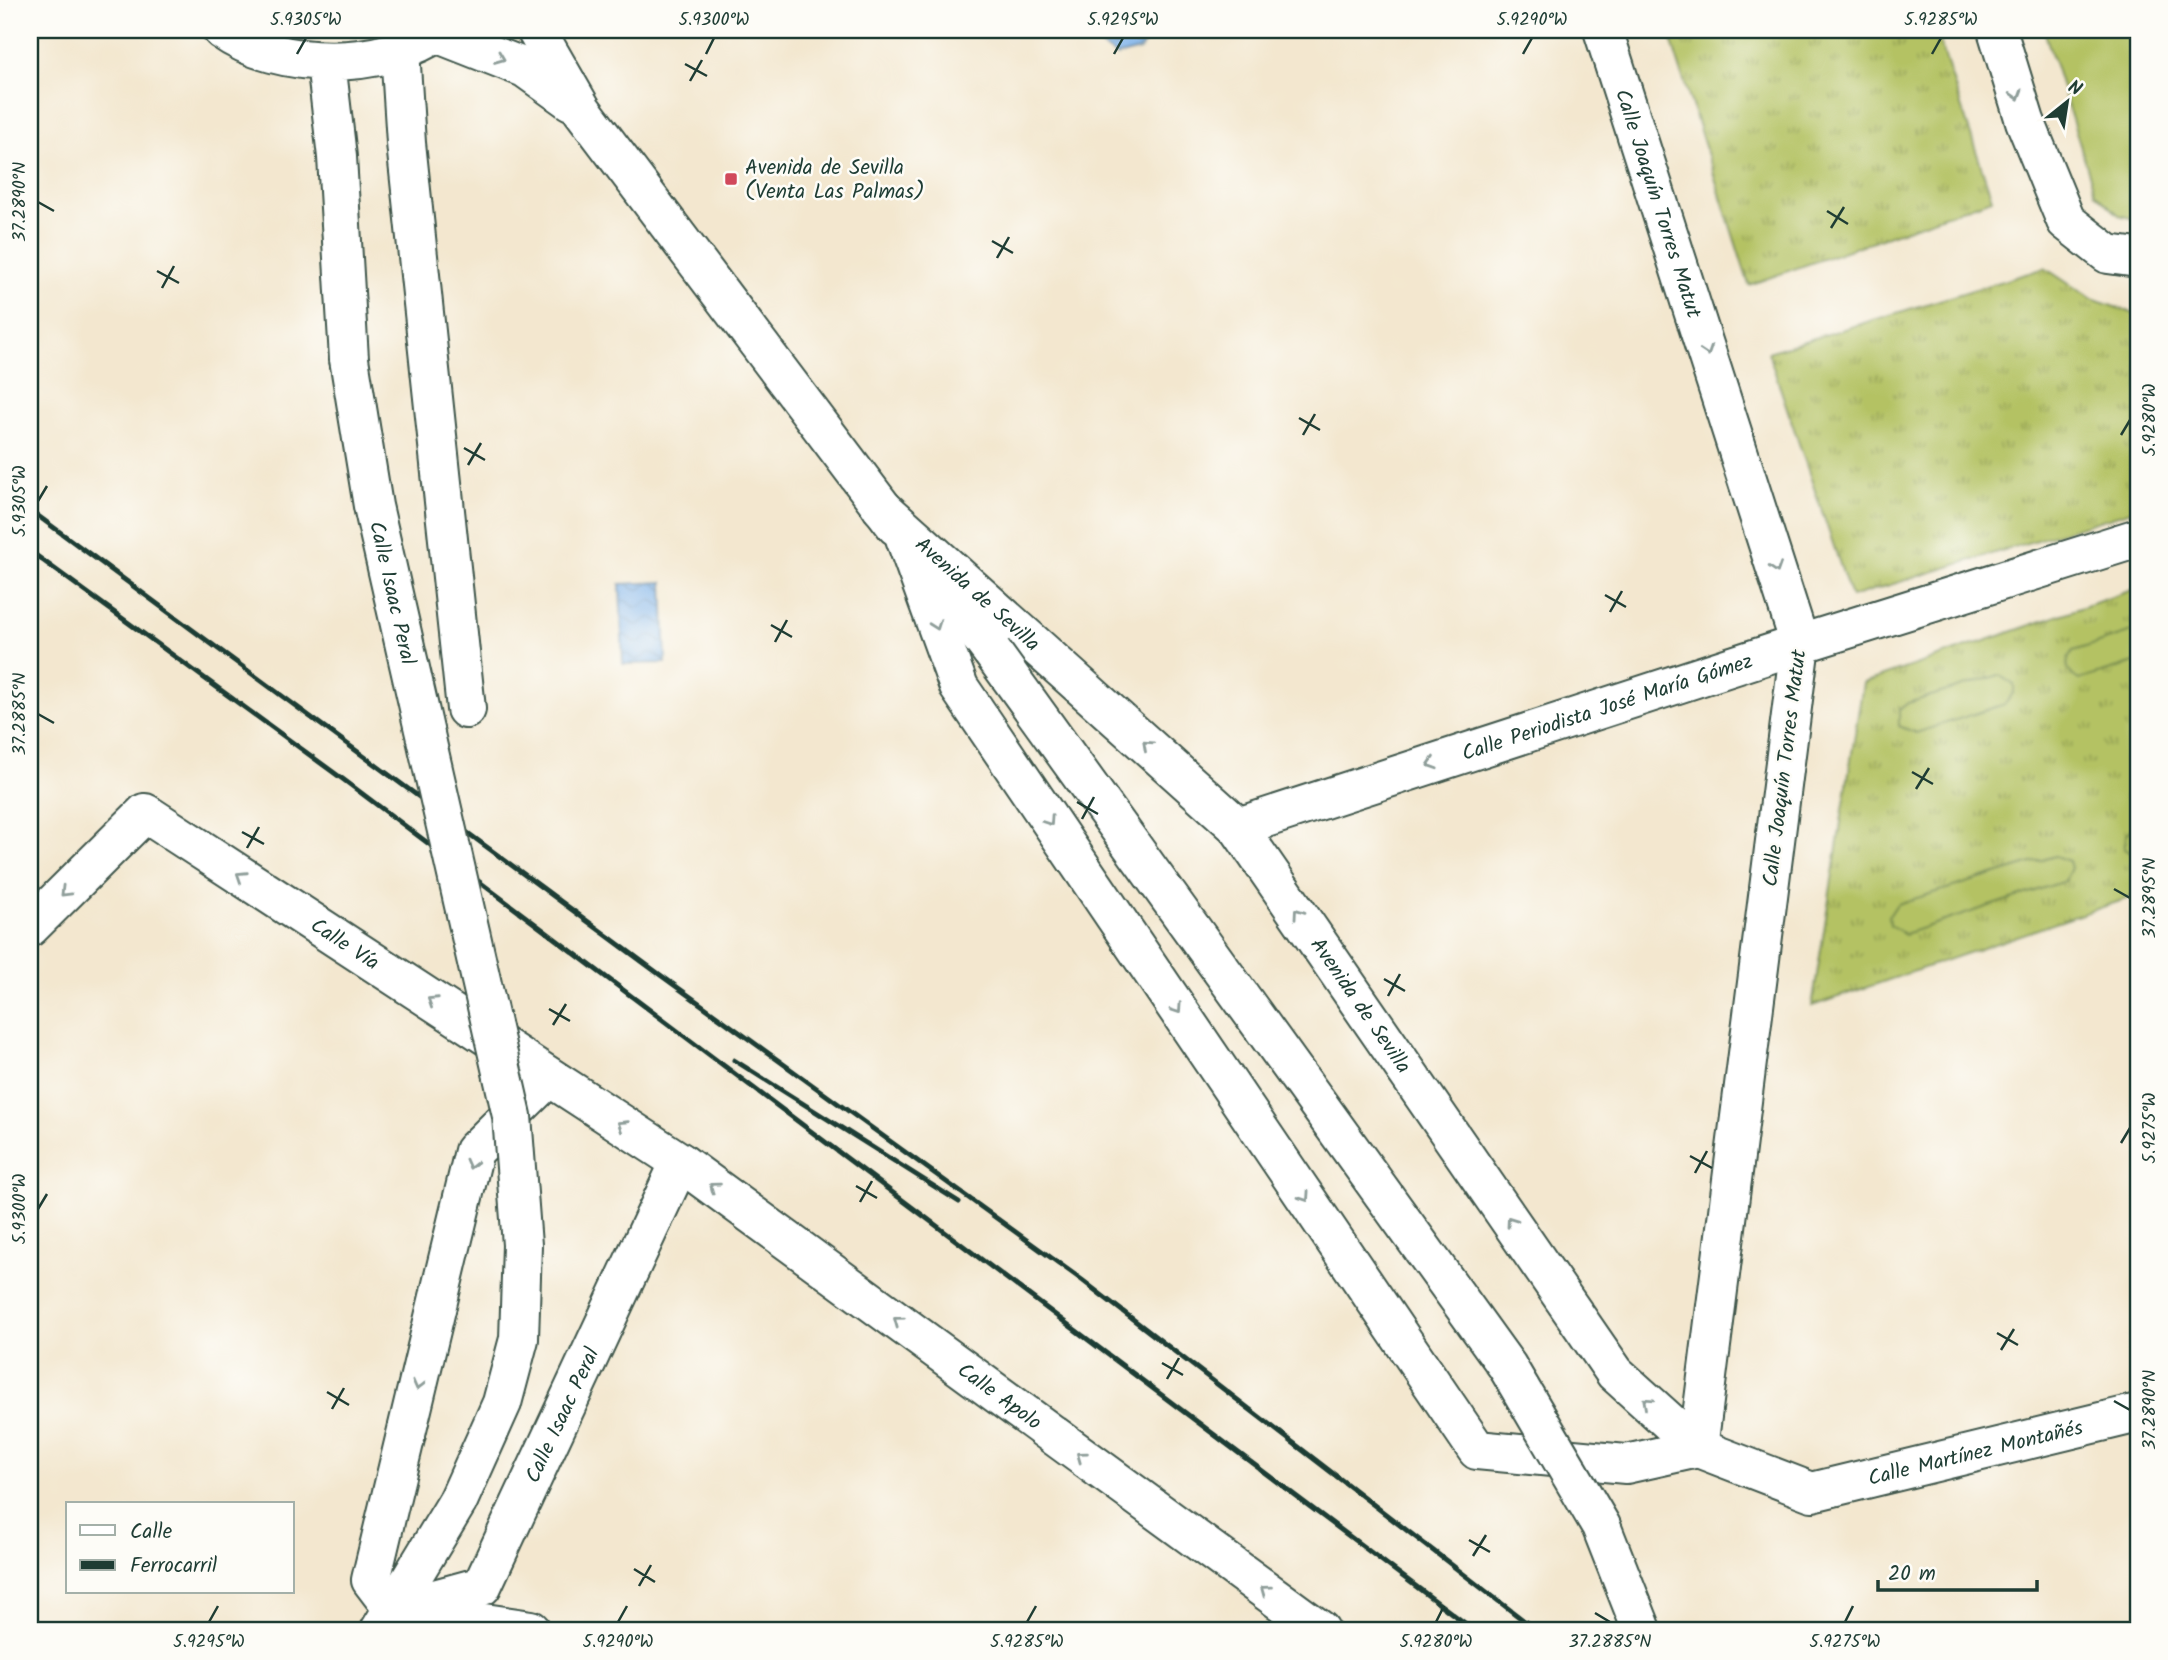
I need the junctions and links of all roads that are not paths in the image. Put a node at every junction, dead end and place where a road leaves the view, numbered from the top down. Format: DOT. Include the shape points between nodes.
graph roads {
  1 [pos="222,30"];
  2 [pos="536,30"];
  3 [pos="1603,30"];
  4 [pos="1997,30"];
  5 [pos="439,31"];
  6 [pos="400,50"];
  7 [pos="326,62"];
  8 [pos="582,110"];
  9 [pos="2138,258"];
  10 [pos="881,507"];
  11 [pos="905,538"];
  12 [pos="2138,538"];
  13 [pos="1800,644"];
  14 [pos="466,709"];
  15 [pos="1238,828"];
  16 [pos="30,927"];
  17 [pos="548,1078"];
  18 [pos="680,1162"];
  19 [pos="2138,1413"];
  20 [pos="1698,1448"];
  21 [pos="394,1624"];
  22 [pos="531,1630"];
  23 [pos="1320,1630"];
  24 [pos="1642,1630"];
  1 -- 7 [label="street" via="236,40 282,56"];
  2 -- 8 [label="street, Avenida de Sevilla"];
  3 -- 13 [label="street, Calle Joaquín Torres Matut, one-way"];
  4 -- 9 [label="street, one-way" via="2025,121 2066,222 2108,254"];
  5 -- 6 [label="street"];
  5 -- 8 [label="street, Avenida de Sevilla, one-way" via="525,68"];
  6 -- 7 [label="street"];
  6 -- 14 [label="street" via="405,143"];
  7 -- 21 [label="street, Calle Isaac Peral, bridge" via="337,158 349,359 373,506 512,1116 522,1245 519,1339 502,1403"];
  8 -- 10 [label="street, Avenida de Sevilla"];
  10 -- 11 [label="street, Avenida de Sevilla"];
  15 -- 10 [label="street, Avenida de Sevilla, one-way"];
  11 -- 20 [label="street, Avenida de Sevilla, one-way" via="959,687 1477,1450 1626,1464"];
  11 -- 24 [label="street, Avenida de Sevilla, bridge" via="1507,1366 1601,1526"];
  12 -- 13 [label="street, Calle Periodista José María Gómez"];
  13 -- 15 [label="street, Calle Periodista José María Gómez, one-way"];
  13 -- 20 [label="street, Calle Joaquín Torres Matut"];
  20 -- 15 [label="street, Avenida de Sevilla, one-way" via="1615,1373"];
  17 -- 16 [label="street, Calle Vía, one-way" via="145,813"];
  18 -- 17 [label="street, Calle Vía, one-way"];
  17 -- 21 [label="street, one-way" via="474,1151 371,1580"];
  18 -- 21 [label="street, Calle Isaac Peral" via="482,1586"];
  23 -- 18 [label="street, Calle Apolo, one-way"];
  19 -- 20 [label="street, Calle Martínez Montañés" via="1812,1492"];
  21 -- 22 [label="street"];
}
